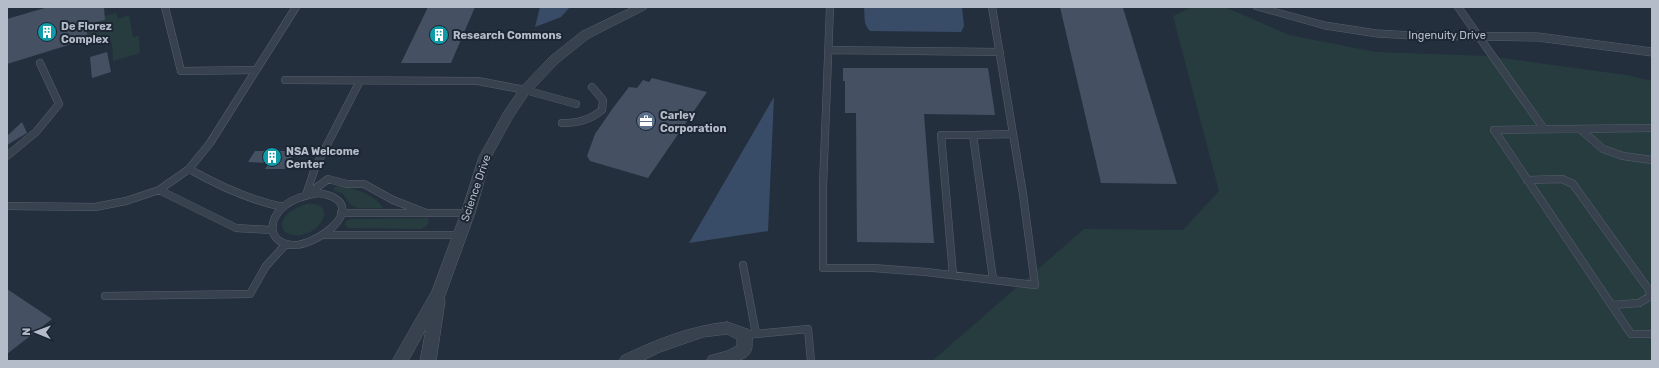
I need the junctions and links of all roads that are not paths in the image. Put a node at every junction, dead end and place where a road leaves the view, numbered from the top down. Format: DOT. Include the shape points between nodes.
graph roads {
  1 [pos="165,7"];
  2 [pos="296,7"];
  3 [pos="830,7"];
  4 [pos="992,7"];
  5 [pos="1258,7"];
  6 [pos="1458,7"];
  7 [pos="637,8"];
  8 [pos="1478,35"];
  9 [pos="829,50"];
  10 [pos="1637,51"];
  11 [pos="1000,52"];
  12 [pos="1652,52"];
  13 [pos="1652,56"];
  14 [pos="40,63"];
  15 [pos="256,70"];
  16 [pos="285,80"];
  17 [pos="360,81"];
  18 [pos="592,88"];
  19 [pos="525,90"];
  20 [pos="576,104"];
  21 [pos="562,123"];
  22 [pos="1652,128"];
  23 [pos="1544,129"];
  24 [pos="1580,129"];
  25 [pos="1012,134"];
  26 [pos="973,135"];
  27 [pos="7,156"];
  28 [pos="1652,160"];
  29 [pos="189,169"];
  30 [pos="1527,180"];
  31 [pos="159,190"];
  32 [pos="306,195"];
  33 [pos="7,206"];
  34 [pos="283,207"];
  35 [pos="341,213"];
  36 [pos="426,213"];
  37 [pos="468,213"];
  38 [pos="271,230"];
  39 [pos="325,235"];
  40 [pos="460,235"];
  41 [pos="286,244"];
  42 [pos="743,265"];
  43 [pos="953,275"];
  44 [pos="993,279"];
  45 [pos="439,293"];
  46 [pos="105,296"];
  47 [pos="1612,305"];
  48 [pos="1652,334"];
  49 [pos="750,335"];
  50 [pos="429,360"];
  51 [pos="400,361"];
  52 [pos="628,361"];
  53 [pos="714,361"];
  54 [pos="811,361"];
  1 -- 15 [label="lane" via="181,71"];
  2 -- 15 [label="lane"];
  3 -- 9 [label="lane"];
  4 -- 11 [label="lane"];
  5 -- 8 [label="street, Ingenuity Drive" via="1312,23 1363,32"];
  6 -- 8 [label="lane"];
  7 -- 19 [label="street, Science Drive" via="584,35 555,59"];
  8 -- 10 [label="street, Ingenuity Drive" via="1561,38"];
  8 -- 23 [label="lane"];
  9 -- 11 [label="lane"];
  9 -- 43 [label="lane" via="823,268 873,268"];
  10 -- 12 [label="street, Ingenuity Drive"];
  10 -- 13 [label="street, Ingenuity Drive"];
  11 -- 25 [label="lane"];
  14 -- 27 [label="lane" via="59,104 47,122"];
  15 -- 29 [label="lane" via="210,143"];
  16 -- 17 [label="lane"];
  17 -- 19 [label="lane" via="478,81"];
  17 -- 32 [label="lane" via="314,168"];
  18 -- 21 [label="lane" via="603,100 602,110 584,122"];
  19 -- 20 [label="lane"];
  19 -- 37 [label="street, Science Drive" via="485,157"];
  22 -- 24 [label="lane"];
  23 -- 24 [label="lane"];
  23 -- 30 [label="lane" via="1494,130"];
  24 -- 28 [label="lane" via="1603,149 1623,156"];
  25 -- 26 [label="lane"];
  25 -- 44 [label="lane" via="1035,285"];
  26 -- 43 [label="lane" via="941,135"];
  26 -- 44 [label="lane"];
  29 -- 31 [label="lane"];
  29 -- 34 [label="lane" via="229,191 258,202"];
  30 -- 47 [label="lane"];
  30 -- 47 [label="lane" via="1562,179 1573,184 1649,290 1649,297 1639,303"];
  31 -- 33 [label="lane" via="95,207"];
  31 -- 38 [label="lane" via="236,228"];
  32 -- 34 [label="lane"];
  32 -- 35 [label="lane" via="318,193 336,199"];
  32 -- 36 [label="lane" via="328,179 347,184 364,184 393,200"];
  34 -- 38 [label="lane" via="272,222"];
  35 -- 36 [label="lane"];
  35 -- 39 [label="lane" via="338,221"];
  36 -- 37 [label="lane"];
  37 -- 40 [label="street, Science Drive"];
  38 -- 41 [label="lane" via="278,241"];
  39 -- 40 [label="lane"];
  39 -- 41 [label="lane" via="305,244"];
  40 -- 45 [label="street, Science Drive"];
  41 -- 46 [label="lane" via="266,266 250,294"];
  42 -- 49 [label="lane"];
  43 -- 44 [label="lane"];
  45 -- 50 [label="street, Science Drive"];
  45 -- 51 [label="street, Science Drive"];
  47 -- 48 [label="lane" via="1631,334"];
  49 -- 52 [label="street" via="727,328 703,331 655,347"];
  49 -- 53 [label="street" via="744,350"];
  49 -- 54 [label="lane" via="808,329"];
}
